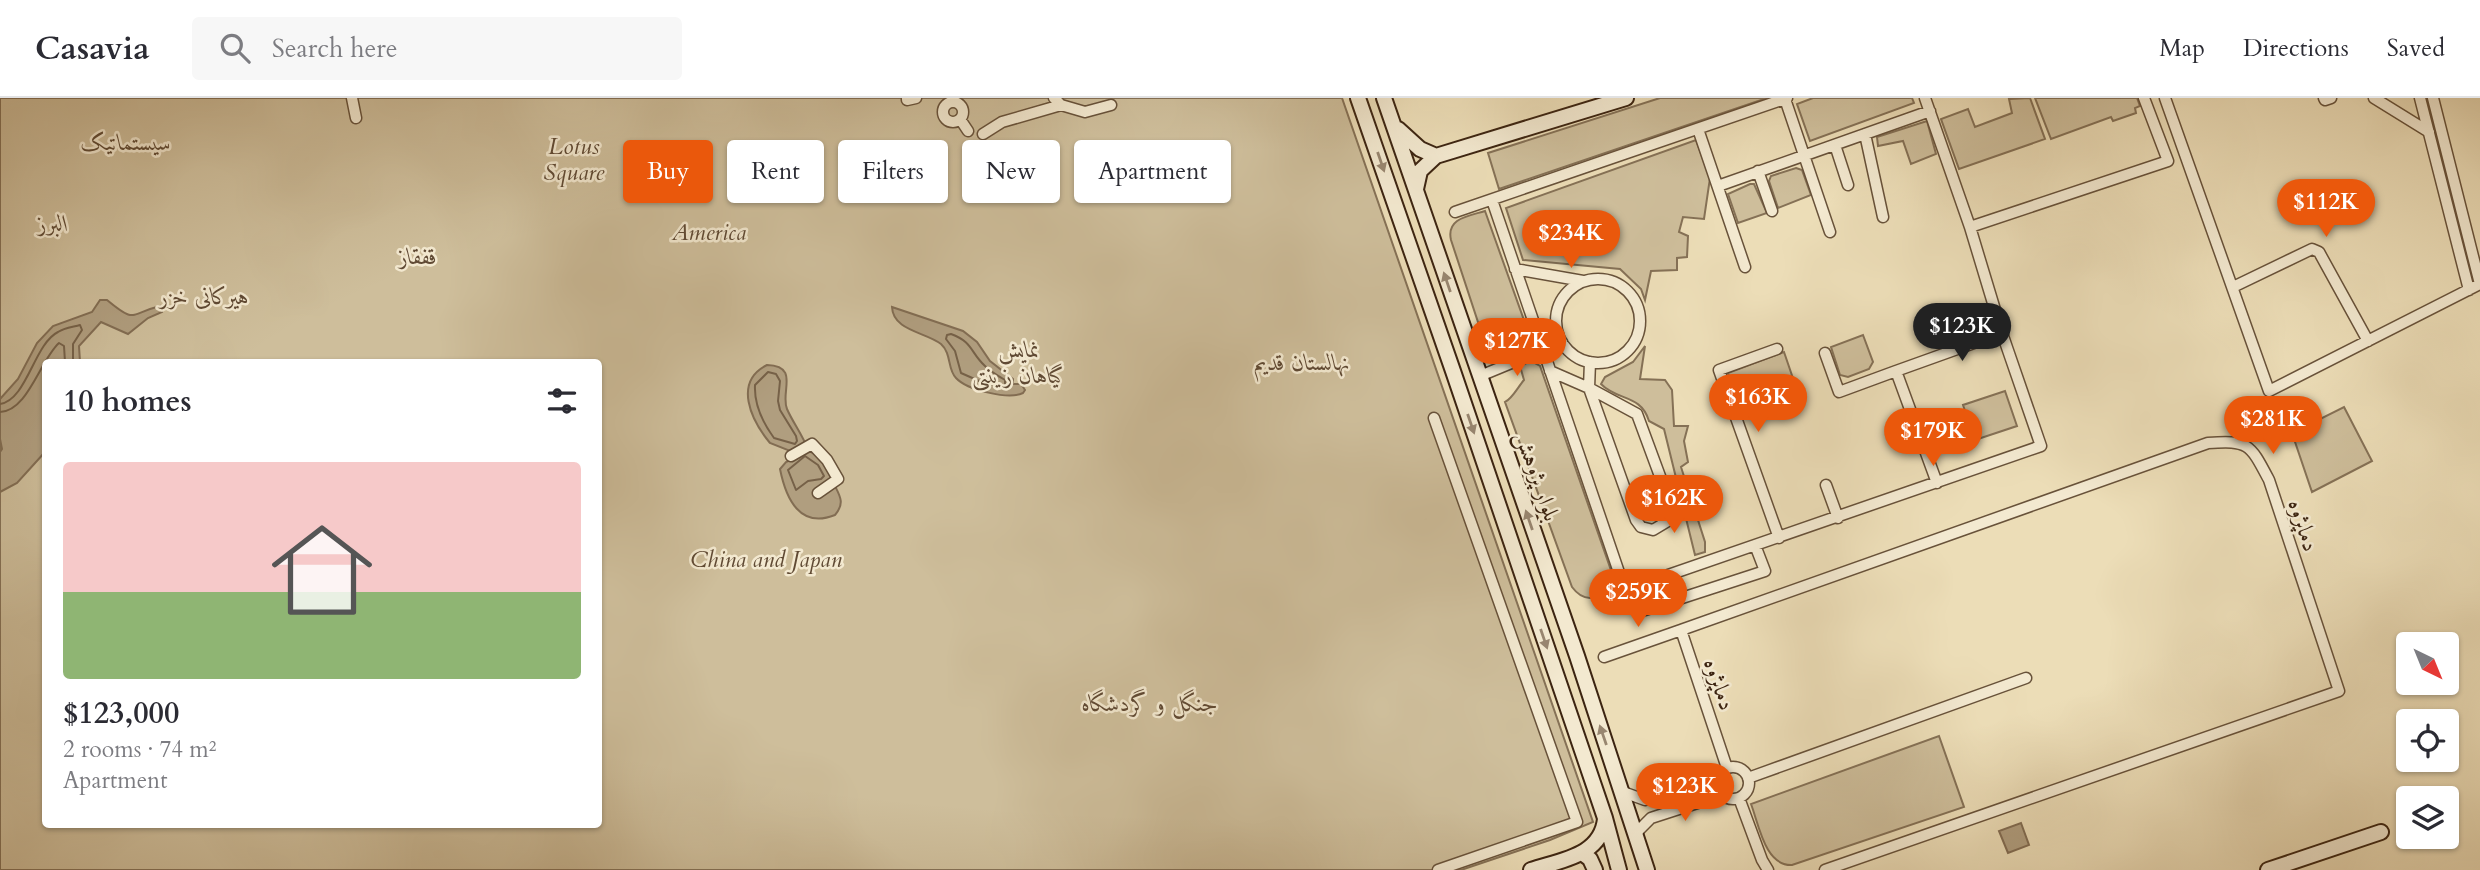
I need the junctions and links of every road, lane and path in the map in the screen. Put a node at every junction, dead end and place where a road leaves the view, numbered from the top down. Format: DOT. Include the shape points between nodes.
graph roads {
  1 [pos="352,98"];
  2 [pos="906,98"];
  3 [pos="916,98"];
  4 [pos="1358,98"];
  5 [pos="1384,98"];
  6 [pos="1626,98"];
  7 [pos="1786,98"];
  8 [pos="1925,98"];
  9 [pos="2144,98"];
  10 [pos="2165,98"];
  11 [pos="2324,98"];
  12 [pos="2331,98"];
  13 [pos="2374,98"];
  14 [pos="2420,98"];
  15 [pos="2433,98"];
  16 [pos="951,100"];
  17 [pos="1057,102"];
  18 [pos="1111,105"];
  19 [pos="1930,111"];
  20 [pos="356,118"];
  21 [pos="960,119"];
  22 [pos="1393,124"];
  23 [pos="1699,129"];
  24 [pos="968,131"];
  25 [pos="2429,132"];
  26 [pos="983,134"];
  27 [pos="1865,134"];
  28 [pos="1835,145"];
  29 [pos="1804,155"];
  30 [pos="1436,156"];
  31 [pos="1758,171"];
  32 [pos="1848,185"];
  33 [pos="1718,186"];
  34 [pos="1416,189"];
  35 [pos="1492,200"];
  36 [pos="1772,211"];
  37 [pos="1455,212"];
  38 [pos="1883,217"];
  39 [pos="1970,226"];
  40 [pos="1830,232"];
  41 [pos="1745,267"];
  42 [pos="1514,270"];
  43 [pos="1583,281"];
  44 [pos="2233,287"];
  45 [pos="2469,289"];
  46 [pos="1556,325"];
  47 [pos="1535,331"];
  48 [pos="2001,333"];
  49 [pos="1467,338"];
  50 [pos="2368,341"];
  51 [pos="1562,342"];
  52 [pos="1777,349"];
  53 [pos="1542,350"];
  54 [pos="1825,353"];
  55 [pos="1590,362"];
  56 [pos="1550,371"];
  57 [pos="1896,371"];
  58 [pos="1480,376"];
  59 [pos="1774,387"];
  60 [pos="1589,388"];
  61 [pos="1731,405"];
  62 [pos="1434,418"];
  63 [pos="791,456"];
  64 [pos="1937,483"];
  65 [pos="1826,485"];
  66 [pos="820,491"];
  67 [pos="1838,518"];
  68 [pos="1779,538"];
  69 [pos="1755,545"];
  70 [pos="1625,590"];
  71 [pos="1681,630"];
  72 [pos="1604,657"];
  73 [pos="2026,678"];
  74 [pos="1727,768"];
  75 [pos="1748,778"];
  76 [pos="1717,781"];
  77 [pos="1623,792"];
  78 [pos="1722,795"];
  79 [pos="1739,799"];
  80 [pos="1605,818"];
  81 [pos="2381,832"];
  82 [pos="1636,833"];
  83 [pos="1582,853"];
  84 [pos="1438,870"];
  85 [pos="1531,870"];
  86 [pos="1595,870"];
  87 [pos="1619,870"];
  88 [pos="1647,870"];
  89 [pos="1768,870"];
  90 [pos="1825,870"];
  91 [pos="2268,870"];
  1 -- 20 [label="street"];
  2 -- 3 [label="street"];
  4 -- 80 [label="street, بلوار پژوهش, one-way"];
  5 -- 22 [label="street, بلوار پژوهش"];
  6 -- 30 [label="street"];
  7 -- 23 [label="street"];
  7 -- 29 [label="street"];
  8 -- 19 [label="street"];
  9 -- 39 [label="street" via="2168,161"];
  10 -- 44 [label="street"];
  11 -- 12 [label="street"];
  13 -- 25 [label="street"];
  14 -- 25 [label="street"];
  15 -- 45 [label="street" via="2480,284"];
  16 -- 21 [label="street" via="962,106"];
  16 -- 21 [label="street" via="942,108 944,118 950,122"];
  17 -- 18 [label="street" via="1085,112"];
  17 -- 26 [label="street"];
  19 -- 27 [label="street"];
  19 -- 39 [label="street"];
  21 -- 24 [label="street"];
  22 -- 30 [label="street" via="1420,149"];
  22 -- 34 [label="street, بلوار پژوهش"];
  23 -- 33 [label="street"];
  23 -- 35 [label="street"];
  25 -- 45 [label="street"];
  27 -- 28 [label="street"];
  27 -- 38 [label="street"];
  28 -- 29 [label="street"];
  28 -- 32 [label="street"];
  29 -- 31 [label="street"];
  29 -- 40 [label="street"];
  30 -- 34 [label="street" via="1420,171"];
  31 -- 33 [label="street"];
  31 -- 36 [label="street"];
  33 -- 41 [label="street"];
  49 -- 34 [label="street, بلوار پژوهش, one-way"];
  35 -- 37 [label="street"];
  35 -- 42 [label="street"];
  39 -- 48 [label="street"];
  42 -- 43 [label="street"];
  42 -- 47 [label="street"];
  43 -- 46 [label="street" via="1562,299"];
  43 -- 55 [label="street" via="1603,279 1623,287 1633,297 1640,323 1629,349 1611,360"];
  44 -- 50 [label="street" via="2312,249 2319,253"];
  44 -- 50 [label="street" via="2269,391"];
  45 -- 50 [label="street"];
  46 -- 47 [label="street"];
  46 -- 51 [label="street"];
  47 -- 49 [label="street"];
  47 -- 53 [label="street"];
  48 -- 57 [label="street"];
  48 -- 64 [label="street" via="2041,446"];
  49 -- 58 [label="street, بلوار پژوهش"];
  51 -- 53 [label="street"];
  51 -- 55 [label="street"];
  52 -- 61 [label="street" via="1718,370"];
  53 -- 56 [label="street"];
  53 -- 58 [label="street"];
  54 -- 57 [label="street" via="1839,392"];
  55 -- 60 [label="street"];
  56 -- 60 [label="street"];
  56 -- 70 [label="street"];
  57 -- 64 [label="street"];
  77 -- 58 [label="street, بلوار پژوهش, one-way"];
  59 -- 61 [label="street"];
  60 -- 60 [label="street" via="1636,520 1653,530 1668,521 1671,506 1637,414"];
  61 -- 68 [label="street"];
  62 -- 84 [label="street" via="1577,822"];
  63 -- 66 [label="street" via="812,444 827,460 838,479"];
  64 -- 67 [label="street"];
  65 -- 67 [label="street"];
  67 -- 68 [label="street"];
  68 -- 69 [label="street"];
  69 -- 70 [label="street"];
  69 -- 70 [label="street" via="1765,571 1645,610"];
  71 -- 72 [label="street"];
  71 -- 74 [label="street, دماپژوه"];
  71 -- 90 [label="street, دماپژوه" via="2208,443 2236,441 2254,453 2269,480 2339,691"];
  73 -- 75 [label="street"];
  74 -- 75 [label="street" via="1739,768"];
  74 -- 76 [label="street"];
  75 -- 79 [label="street" via="1747,791"];
  76 -- 77 [label="street" via="1645,800"];
  76 -- 78 [label="street"];
  77 -- 82 [label="street, بلوار پژوهش"];
  78 -- 79 [label="street"];
  78 -- 82 [label="street" via="1651,818"];
  79 -- 89 [label="street"];
  80 -- 83 [label="street" via="1598,842"];
  80 -- 87 [label="street, بلوار پژوهش"];
  81 -- 91 [label="street"];
  82 -- 88 [label="street, بلوار پژوهش"];
  83 -- 85 [label="street"];
  83 -- 86 [label="street"];
}
